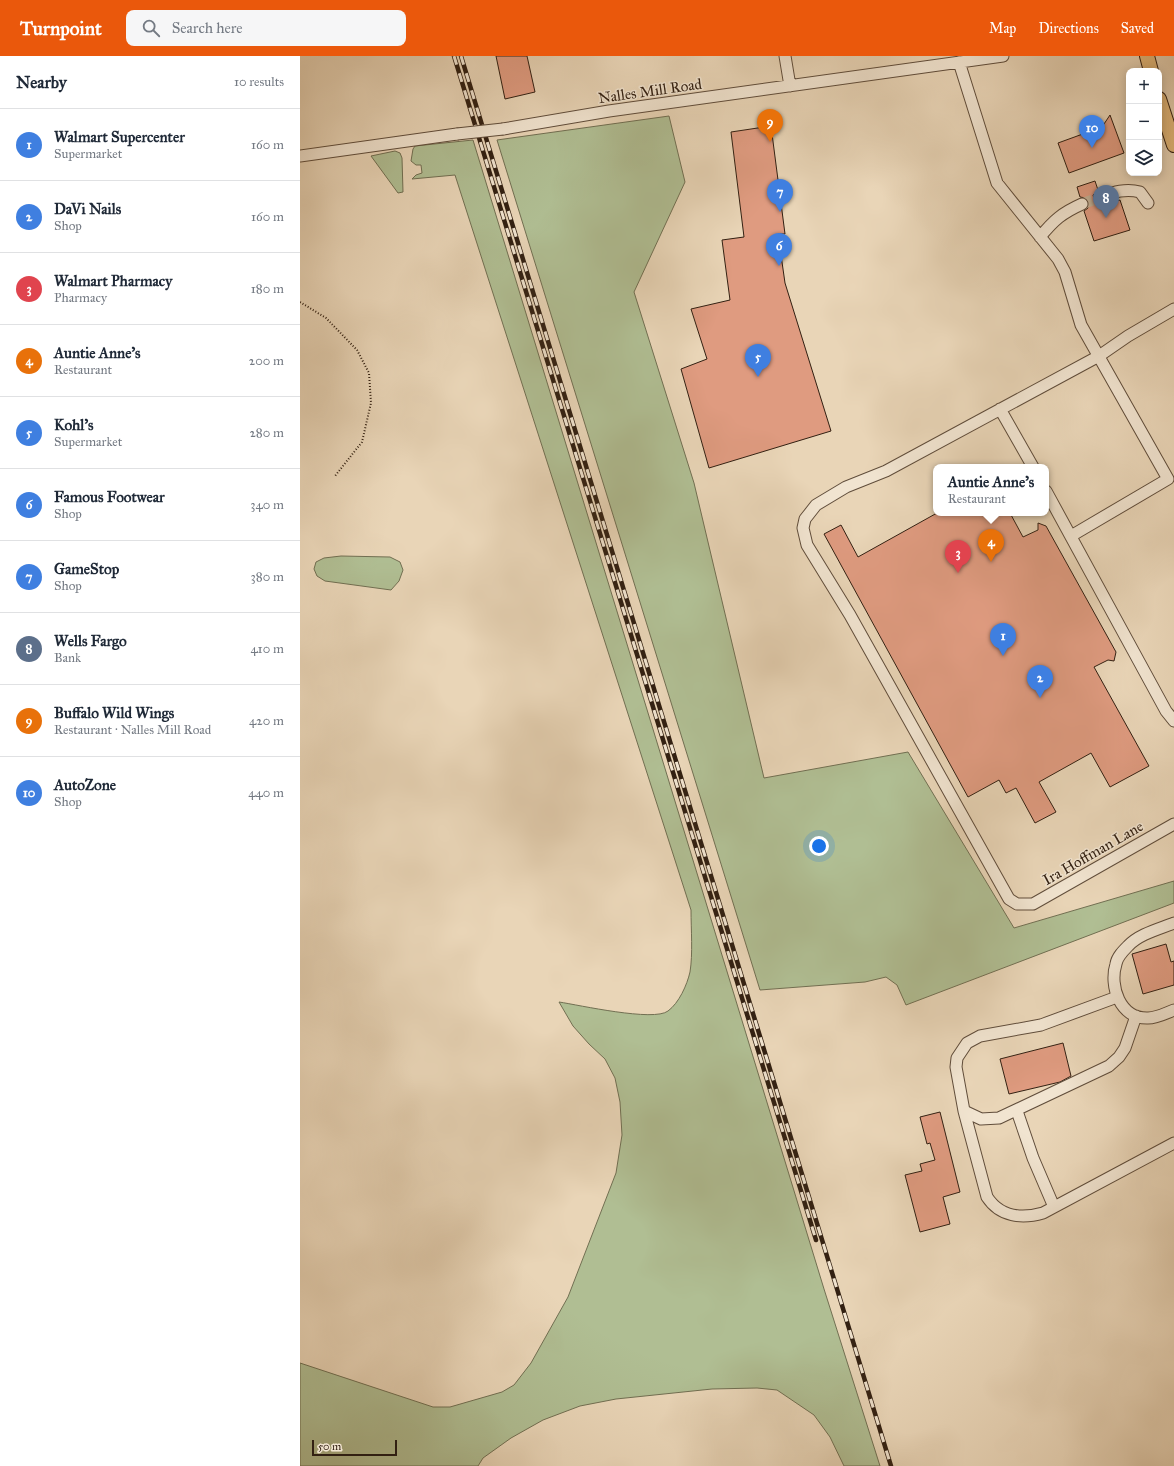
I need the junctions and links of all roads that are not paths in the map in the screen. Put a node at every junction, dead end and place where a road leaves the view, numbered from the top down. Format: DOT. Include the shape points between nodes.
graph roads {
  1 [pos="786,56"];
  2 [pos="1003,56"];
  3 [pos="1147,56"];
  4 [pos="960,60"];
  5 [pos="1150,68"];
  6 [pos="790,86"];
  7 [pos="1161,104"];
  8 [pos="1174,145"];
  9 [pos="300,156"];
  10 [pos="1100,197"];
  11 [pos="1148,203"];
  12 [pos="1082,204"];
  13 [pos="1040,237"];
  14 [pos="1174,309"];
  15 [pos="1099,356"];
  16 [pos="1000,409"];
  17 [pos="1031,464"];
  18 [pos="1171,478"];
  19 [pos="1049,496"];
  20 [pos="1071,536"];
  21 [pos="1173,717"];
  22 [pos="1174,824"];
  23 [pos="1174,923"];
  24 [pos="1117,997"];
  25 [pos="1174,1010"];
  26 [pos="1136,1016"];
  27 [pos="964,1111"];
  28 [pos="1017,1111"];
  29 [pos="1174,1143"];
  30 [pos="1054,1207"];
  1 -- 6 [label="street"];
  2 -- 4 [label="street, Nalles Mill Road"];
  3 -- 5 [label="main road"];
  4 -- 6 [label="street, Nalles Mill Road"];
  4 -- 13 [label="street" via="997,183"];
  6 -- 9 [label="street, Nalles Mill Road, bridge" via="609,111 504,129"];
  7 -- 8 [label="main road"];
  10 -- 11 [label="street" via="1131,190 1140,192"];
  12 -- 13 [label="street" via="1063,212"];
  13 -- 15 [label="street" via="1065,272 1081,325"];
  14 -- 15 [label="street"];
  15 -- 16 [label="street"];
  15 -- 18 [label="street"];
  16 -- 17 [label="street"];
  16 -- 22 [label="street, Ira Hoffman Lane" via="886,471 846,487 816,505 807,515 803,528 807,545 850,615 1009,899 1025,906 1033,904"];
  18 -- 20 [label="street"];
  19 -- 20 [label="street"];
  20 -- 21 [label="street"];
  23 -- 24 [label="street" via="1138,938 1120,954 1114,974"];
  24 -- 26 [label="street" via="1128,1012"];
  24 -- 27 [label="street" via="1041,1025 980,1036 967,1043 961,1050 956,1067"];
  25 -- 26 [label="street" via="1156,1018"];
  26 -- 28 [label="street" via="1125,1048 1109,1066"];
  27 -- 28 [label="street" via="971,1116 989,1120"];
  27 -- 30 [label="street" via="985,1192 992,1205 1000,1211 1023,1217 1043,1213"];
  28 -- 30 [label="street"];
  29 -- 30 [label="street"];
}
